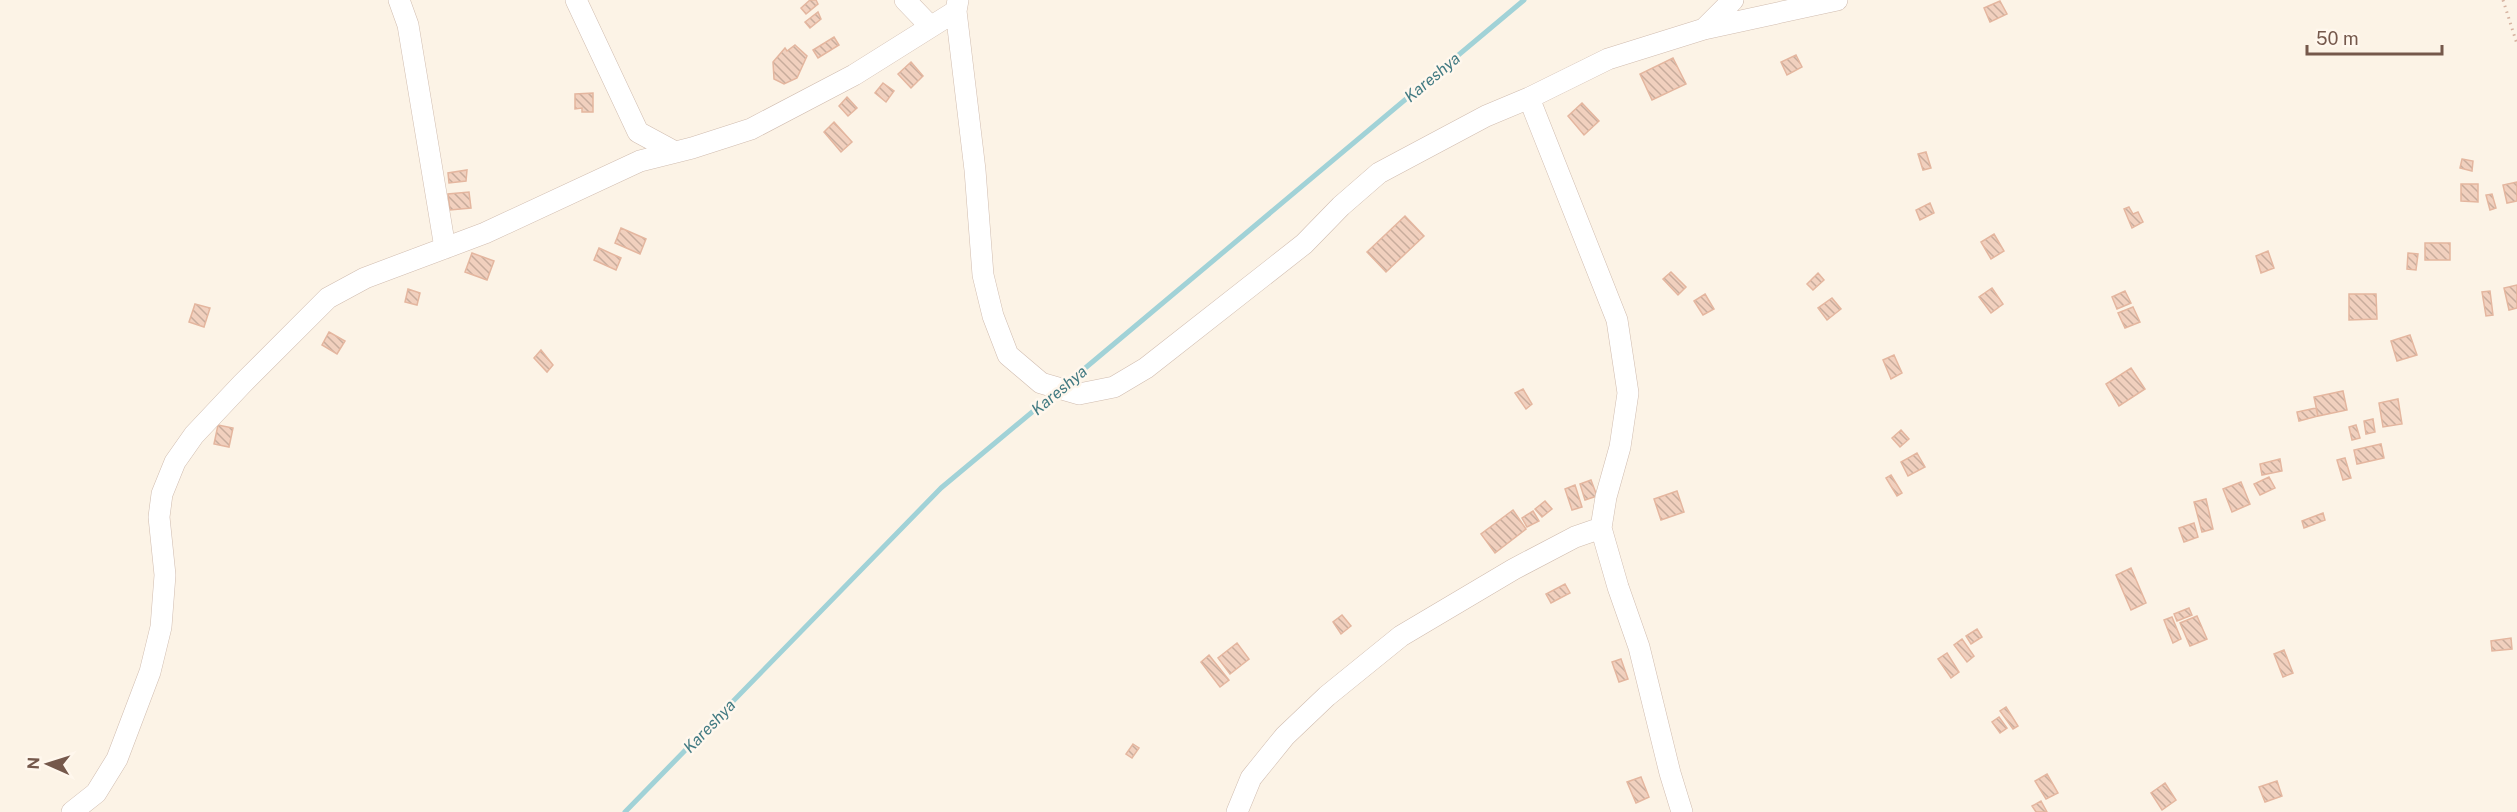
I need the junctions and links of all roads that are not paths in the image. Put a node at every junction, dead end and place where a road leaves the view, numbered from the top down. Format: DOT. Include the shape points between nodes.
graph roads {
  1 [pos="399,0"];
  2 [pos="576,0"];
  3 [pos="905,0"];
  4 [pos="1733,0"];
  5 [pos="1837,0"];
  6 [pos="957,5"];
  7 [pos="930,26"];
  8 [pos="1704,29"];
  9 [pos="1529,98"];
  10 [pos="675,152"];
  11 [pos="446,248"];
  12 [pos="1601,528"];
  13 [pos="72,812"];
  14 [pos="1237,812"];
  15 [pos="1682,812"];
  1 -- 11 [label="street" via="408,25"];
  2 -- 10 [label="street" via="638,132"];
  3 -- 7 [label="street"];
  4 -- 8 [label="street"];
  5 -- 8 [label="street"];
  6 -- 7 [label="street"];
  6 -- 9 [label="street" via="983,275 993,316 1008,355 1041,383 1079,394 1114,387 1146,368 1304,244 1379,172"];
  7 -- 10 [label="street" via="854,75 760,125"];
  8 -- 9 [label="street" via="1608,59"];
  9 -- 12 [label="street" via="1607,292 1622,348 1628,393"];
  10 -- 11 [label="street" via="640,160"];
  11 -- 13 [label="street" via="365,278 328,298 210,418 175,462 162,494 159,517 164,586 161,627 150,672 117,759 96,793"];
  12 -- 14 [label="street" via="1514,569 1383,650 1326,696 1285,736 1251,778"];
  12 -- 15 [label="street" via="1639,647"];
}
